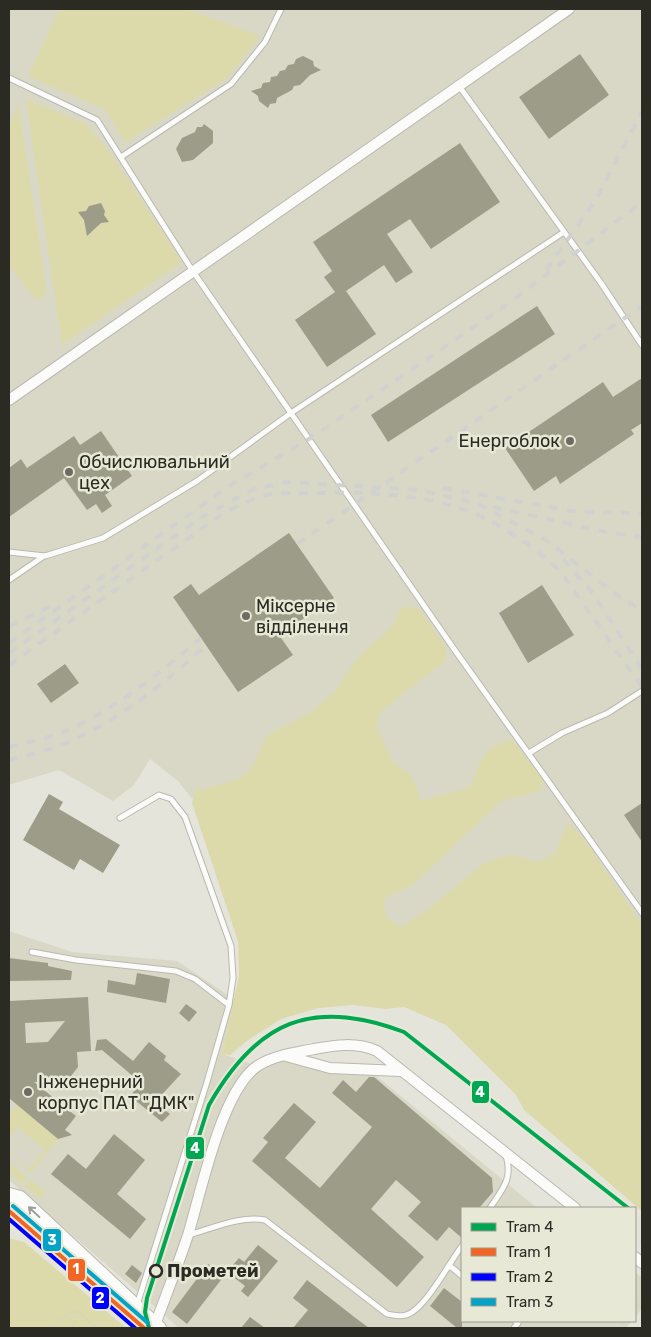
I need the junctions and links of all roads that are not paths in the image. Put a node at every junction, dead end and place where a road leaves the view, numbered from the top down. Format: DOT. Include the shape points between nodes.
graph roads {
  1 [pos="281,9"];
  2 [pos="569,9"];
  3 [pos="9,78"];
  4 [pos="458,86"];
  5 [pos="121,157"];
  6 [pos="564,232"];
  7 [pos="192,270"];
  8 [pos="642,345"];
  9 [pos="9,400"];
  10 [pos="291,413"];
  11 [pos="9,552"];
  12 [pos="45,556"];
  13 [pos="9,580"];
  14 [pos="642,691"];
  15 [pos="529,753"];
  16 [pos="120,818"];
  17 [pos="642,913"];
  18 [pos="32,952"];
  19 [pos="229,1005"];
  20 [pos="282,1055"];
  21 [pos="400,1071"];
  22 [pos="505,1152"];
  23 [pos="12,1196"];
  24 [pos="491,1207"];
  25 [pos="574,1207"];
  26 [pos="188,1235"];
  27 [pos="461,1248"];
  28 [pos="450,1266"];
  29 [pos="461,1275"];
  30 [pos="136,1308"];
  31 [pos="157,1327"];
  1 -- 5 [label="lane" via="265,42 231,84"];
  2 -- 4 [label="street"];
  3 -- 5 [label="lane" via="97,120"];
  4 -- 6 [label="lane"];
  4 -- 7 [label="street"];
  5 -- 7 [label="lane"];
  6 -- 8 [label="lane"];
  6 -- 10 [label="lane"];
  7 -- 9 [label="street"];
  7 -- 10 [label="lane"];
  10 -- 12 [label="lane" via="198,481 103,538"];
  10 -- 15 [label="lane"];
  11 -- 12 [label="lane"];
  12 -- 13 [label="lane"];
  14 -- 15 [label="lane" via="608,713"];
  15 -- 17 [label="lane"];
  16 -- 19 [label="lane" via="160,795 171,799 185,817 231,946 233,978"];
  18 -- 19 [label="lane" via="176,971 195,979"];
  19 -- 30 [label="lane"];
  20 -- 21 [label="street" via="330,1068"];
  20 -- 21 [label="street" via="361,1044 377,1051"];
  20 -- 26 [label="street" via="258,1065 242,1082 226,1110"];
  21 -- 22 [label="street"];
  22 -- 24 [label="lane" via="510,1169 508,1180"];
  22 -- 25 [label="street"];
  30 -- 23 [label="main road, one-way"];
  26 -- 28 [label="lane" via="241,1220 265,1220 387,1314 397,1316 408,1315 417,1308"];
  26 -- 31 [label="street"];
  27 -- 28 [label="lane"];
  28 -- 29 [label="lane"];
  30 -- 31 [label="main road"];
}
